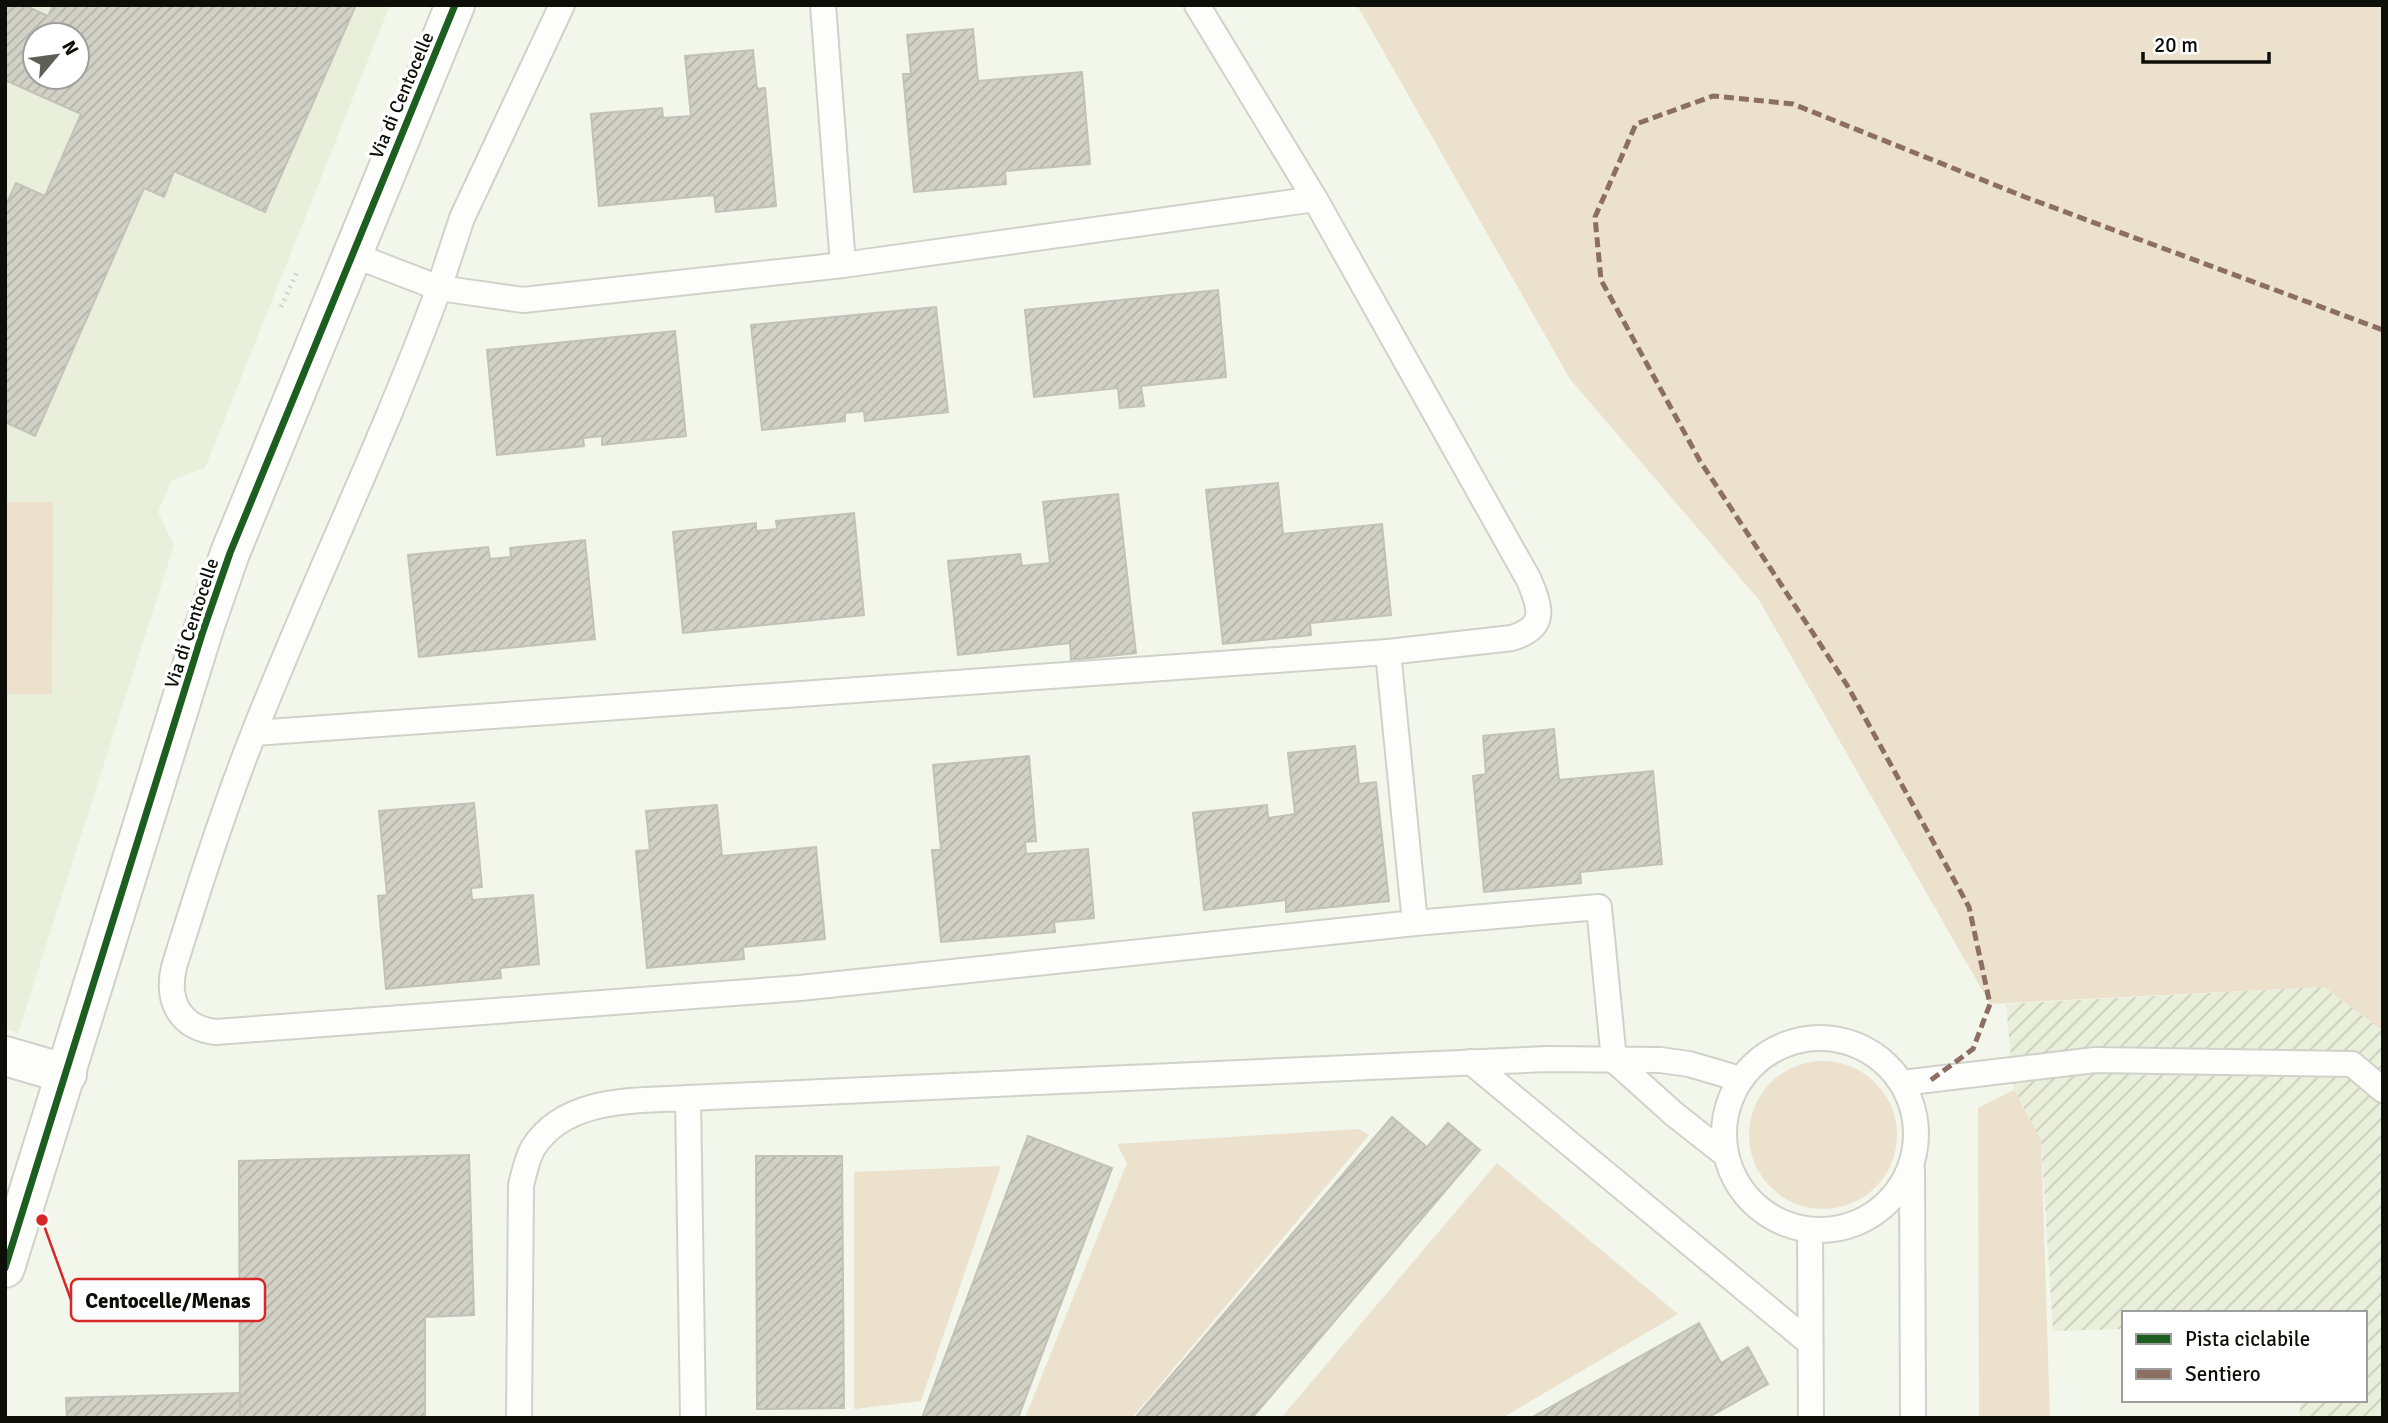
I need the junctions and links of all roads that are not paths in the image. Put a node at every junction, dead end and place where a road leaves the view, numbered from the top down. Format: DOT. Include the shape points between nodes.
graph roads {
  1 [pos="455,5"];
  2 [pos="823,5"];
  3 [pos="1197,5"];
  4 [pos="569,6"];
  5 [pos="1315,199"];
  6 [pos="351,254"];
  7 [pos="843,265"];
  8 [pos="439,288"];
  9 [pos="1388,652"];
  10 [pos="254,733"];
  11 [pos="1415,923"];
  12 [pos="5,1056"];
  13 [pos="1614,1060"];
  14 [pos="1471,1062"];
  15 [pos="66,1074"];
  16 [pos="1740,1079"];
  17 [pos="1902,1083"];
  18 [pos="2383,1090"];
  19 [pos="688,1098"];
  20 [pos="1726,1155"];
  21 [pos="1912,1165"];
  22 [pos="1810,1230"];
  23 [pos="5,1268"];
  24 [pos="1810,1343"];
  25 [pos="519,1418"];
  26 [pos="693,1418"];
  27 [pos="1811,1418"];
  28 [pos="1913,1418"];
  1 -- 6 [label="street, Via di Centocelle"];
  2 -- 7 [label="lane"];
  3 -- 5 [label="lane"];
  4 -- 8 [label="lane" via="462,218"];
  5 -- 7 [label="lane"];
  5 -- 9 [label="lane" via="1537,599 1539,616 1525,634"];
  6 -- 8 [label="lane"];
  6 -- 15 [label="street, Via di Centocelle" via="230,552"];
  7 -- 8 [label="lane" via="523,300"];
  8 -- 10 [label="lane" via="405,379"];
  9 -- 10 [label="lane"];
  9 -- 11 [label="lane"];
  10 -- 11 [label="lane" via="172,977 179,1012 188,1023 206,1031 800,988"];
  11 -- 13 [label="lane" via="1599,907"];
  12 -- 15 [label="street"];
  13 -- 14 [label="lane"];
  13 -- 16 [label="lane" via="1689,1064"];
  13 -- 20 [label="lane"];
  14 -- 19 [label="lane"];
  14 -- 24 [label="lane"];
  15 -- 23 [label="street, Via di Centocelle"];
  16 -- 17 [label="lane" via="1772,1050 1812,1037 1853,1043 1889,1066"];
  16 -- 20 [label="lane" via="1725,1115"];
  17 -- 18 [label="lane" via="2109,1060 2352,1064"];
  17 -- 21 [label="lane" via="1916,1123"];
  19 -- 25 [label="lane" via="586,1107 555,1123 532,1149 521,1185"];
  19 -- 26 [label="lane"];
  20 -- 22 [label="lane" via="1732,1174 1756,1206 1790,1226"];
  21 -- 22 [label="lane" via="1896,1194 1872,1216 1842,1228"];
  21 -- 28 [label="lane"];
  22 -- 24 [label="lane"];
  24 -- 27 [label="lane"];
}
